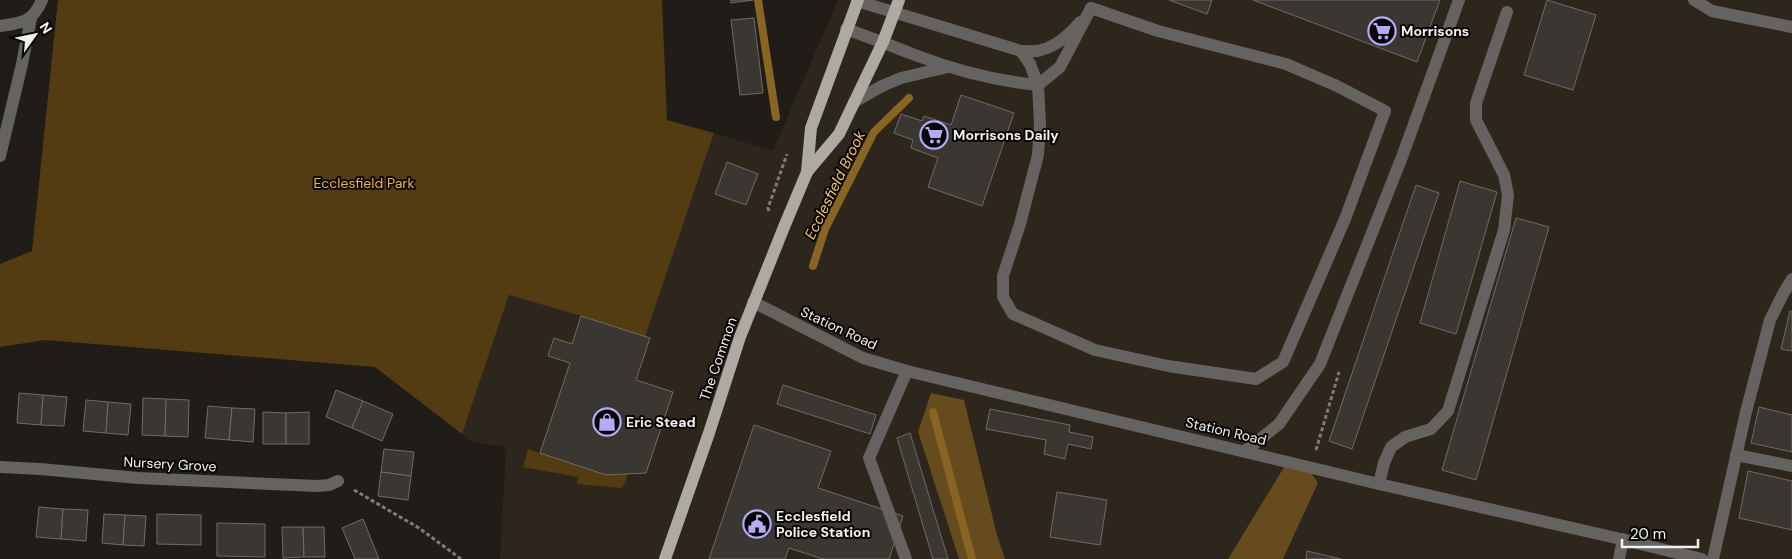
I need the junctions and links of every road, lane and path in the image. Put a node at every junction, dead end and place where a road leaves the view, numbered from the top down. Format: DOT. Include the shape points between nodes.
graph roads {
  1 [pos="42,0"];
  2 [pos="857,0"];
  3 [pos="1459,0"];
  4 [pos="1694,0"];
  5 [pos="897,6"];
  6 [pos="1091,8"];
  7 [pos="1507,12"];
  8 [pos="30,18"];
  9 [pos="0,26"];
  10 [pos="1792,27"];
  11 [pos="846,29"];
  12 [pos="883,42"];
  13 [pos="1021,51"];
  14 [pos="951,66"];
  15 [pos="1038,85"];
  16 [pos="854,102"];
  17 [pos="0,156"];
  18 [pos="807,172"];
  19 [pos="1792,279"];
  20 [pos="1787,290"];
  21 [pos="754,302"];
  22 [pos="907,371"];
  23 [pos="1245,451"];
  24 [pos="1736,455"];
  25 [pos="1792,466"];
  26 [pos="0,467"];
  27 [pos="338,481"];
  28 [pos="1379,484"];
  29 [pos="1623,539"];
  30 [pos="462,559"];
  31 [pos="665,559"];
  32 [pos="906,559"];
  33 [pos="1619,559"];
  34 [pos="1702,559"];
  35 [pos="1714,559"];
  1 -- 8 [label="street"];
  2 -- 5 [label="street"];
  2 -- 11 [label="main road, The Common"];
  3 -- 23 [label="street" via="1402,157 1320,364 1279,424"];
  4 -- 10 [label="street" via="1712,11"];
  5 -- 12 [label="main road, The Common"];
  5 -- 13 [label="street"];
  6 -- 13 [label="street" via="1072,31 1056,43 1040,50"];
  6 -- 15 [label="street" via="1060,67"];
  6 -- 15 [label="street" via="1158,31 1286,64 1385,111 1345,218 1283,362 1256,379 1168,366 1095,350 1013,314 1003,297 1003,276 1038,155"];
  7 -- 28 [label="street" via="1476,103 1476,120 1504,175 1508,195 1504,230 1448,411 1431,429 1405,437 1391,447"];
  8 -- 9 [label="street" via="18,24"];
  8 -- 17 [label="street"];
  11 -- 12 [label="street"];
  11 -- 18 [label="main road, The Common" via="811,128"];
  12 -- 14 [label="street"];
  12 -- 16 [label="main road, The Common"];
  13 -- 15 [label="street"];
  14 -- 15 [label="street" via="1007,82"];
  14 -- 16 [label="street" via="901,78"];
  16 -- 18 [label="main road, The Common" via="839,134"];
  18 -- 21 [label="main road, The Common"];
  19 -- 20 [label="street"];
  20 -- 24 [label="street" via="1770,320"];
  21 -- 22 [label="street, Station Road" via="863,358"];
  21 -- 31 [label="main road, The Common"];
  22 -- 23 [label="street, Station Road"];
  22 -- 32 [label="street" via="869,458"];
  23 -- 28 [label="street, Station Road"];
  24 -- 25 [label="street"];
  24 -- 35 [label="street"];
  26 -- 27 [label="street, Nursery Grove" via="138,478 317,486"];
  27 -- 30 [label="path" via="418,528"];
  28 -- 29 [label="street, Station Road"];
  29 -- 33 [label="street"];
  29 -- 34 [label="street, Station Road"];
}
